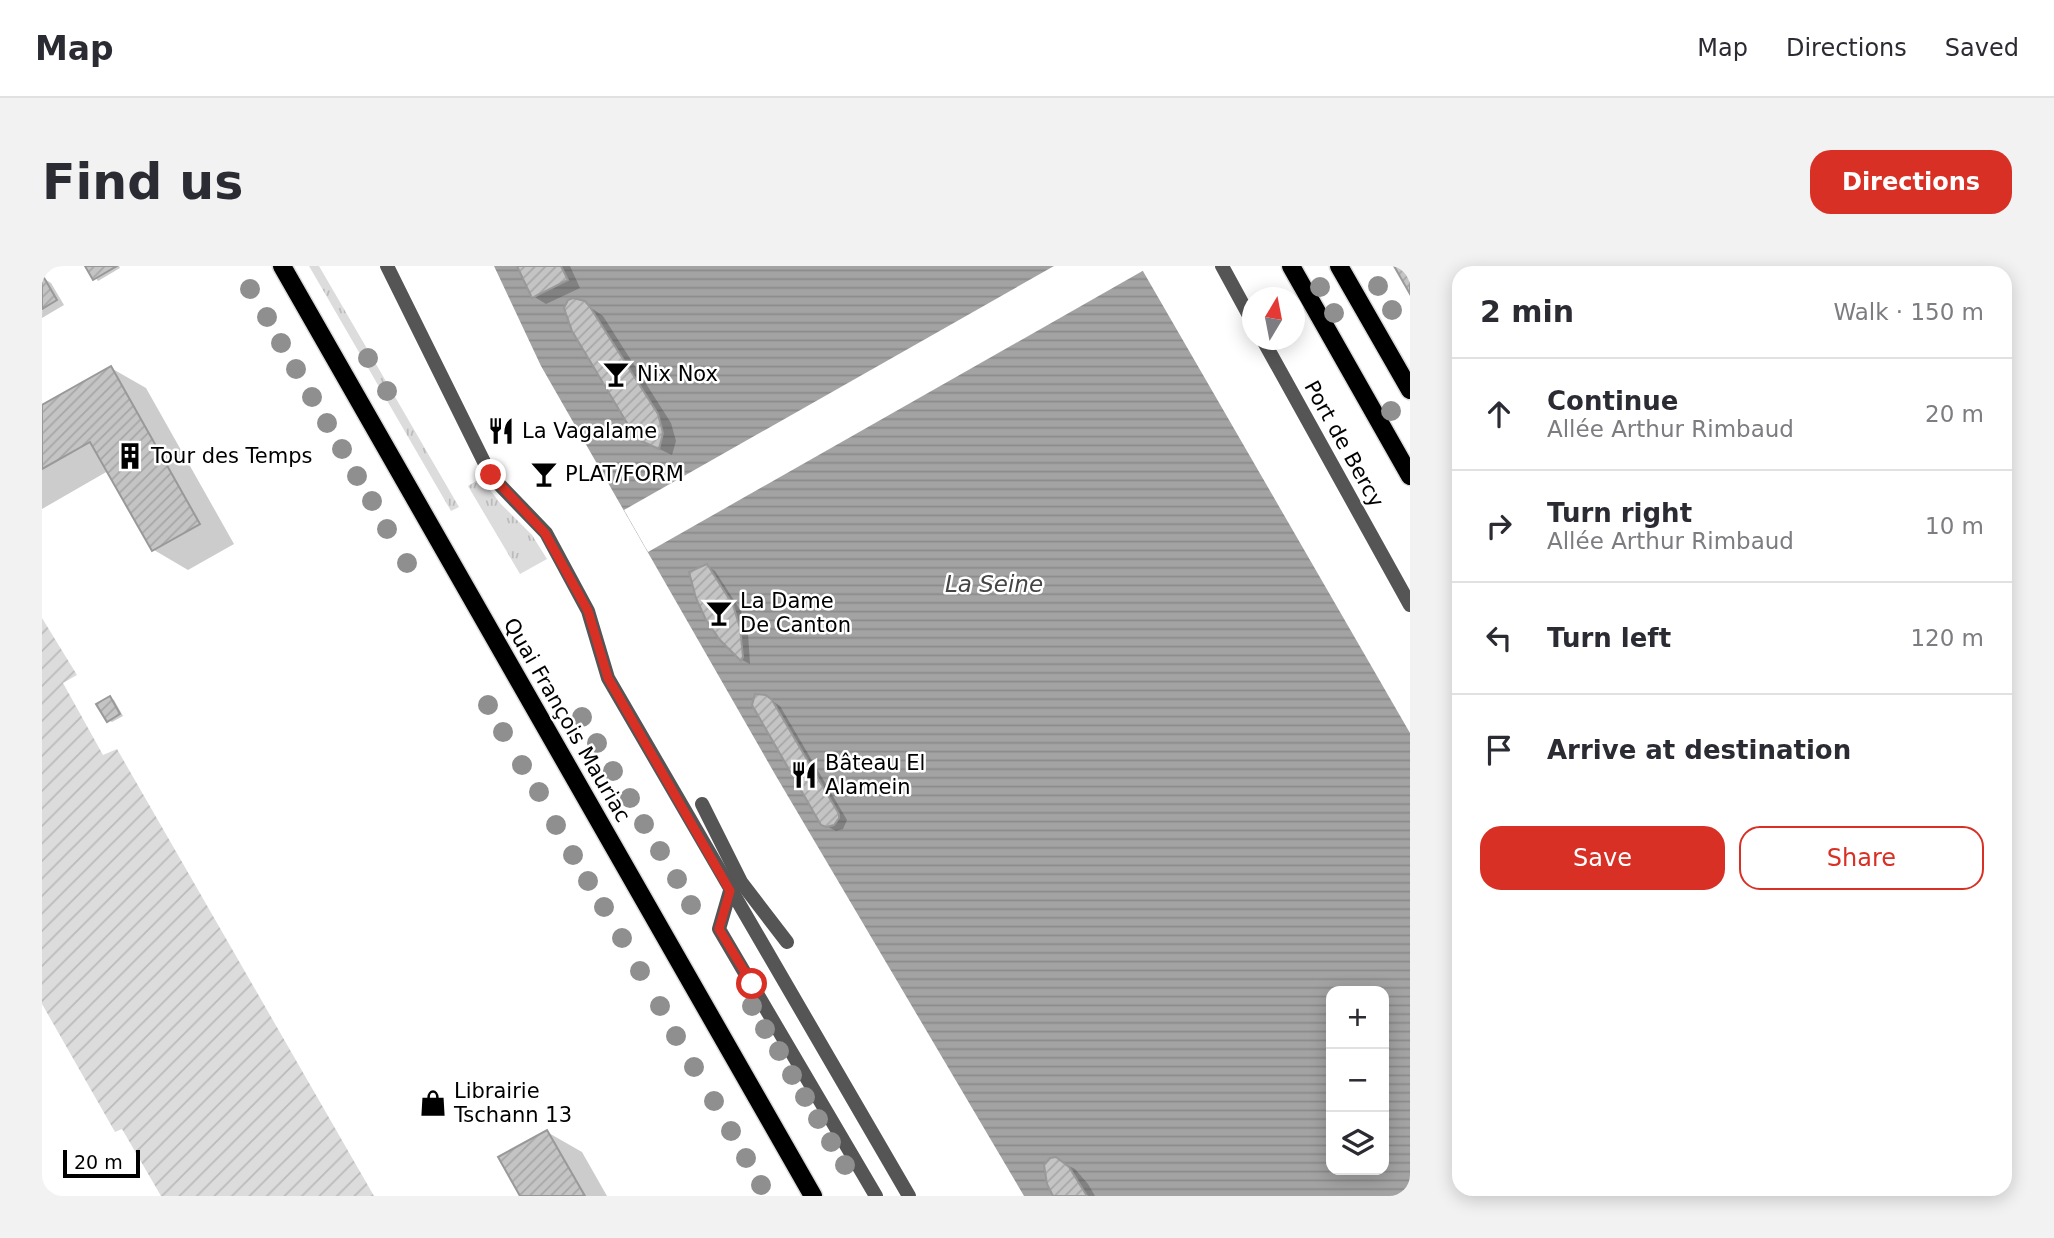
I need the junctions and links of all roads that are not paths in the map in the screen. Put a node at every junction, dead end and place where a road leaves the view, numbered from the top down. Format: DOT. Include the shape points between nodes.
graph roads {
  1 [pos="282,266"];
  2 [pos="387,266"];
  3 [pos="1222,266"];
  4 [pos="1291,266"];
  5 [pos="1339,266"];
  6 [pos="1242,303"];
  7 [pos="1269,350"];
  8 [pos="1410,390"];
  9 [pos="1410,476"];
  10 [pos="1410,606"];
  11 [pos="702,804"];
  12 [pos="736,886"];
  13 [pos="787,942"];
  14 [pos="813,1196"];
  15 [pos="876,1196"];
  16 [pos="909,1196"];
  1 -- 14 [label="main road, Quai François Mauriac"];
  2 -- 12 [label="street" via="491,475 545,533 588,611 608,678"];
  3 -- 6 [label="street"];
  4 -- 9 [label="main road"];
  5 -- 8 [label="main road"];
  7 -- 10 [label="street, Port de Bercy"];
  11 -- 12 [label="street"];
  12 -- 13 [label="street"];
  12 -- 15 [label="street" via="719,929"];
  12 -- 16 [label="street"];
}
